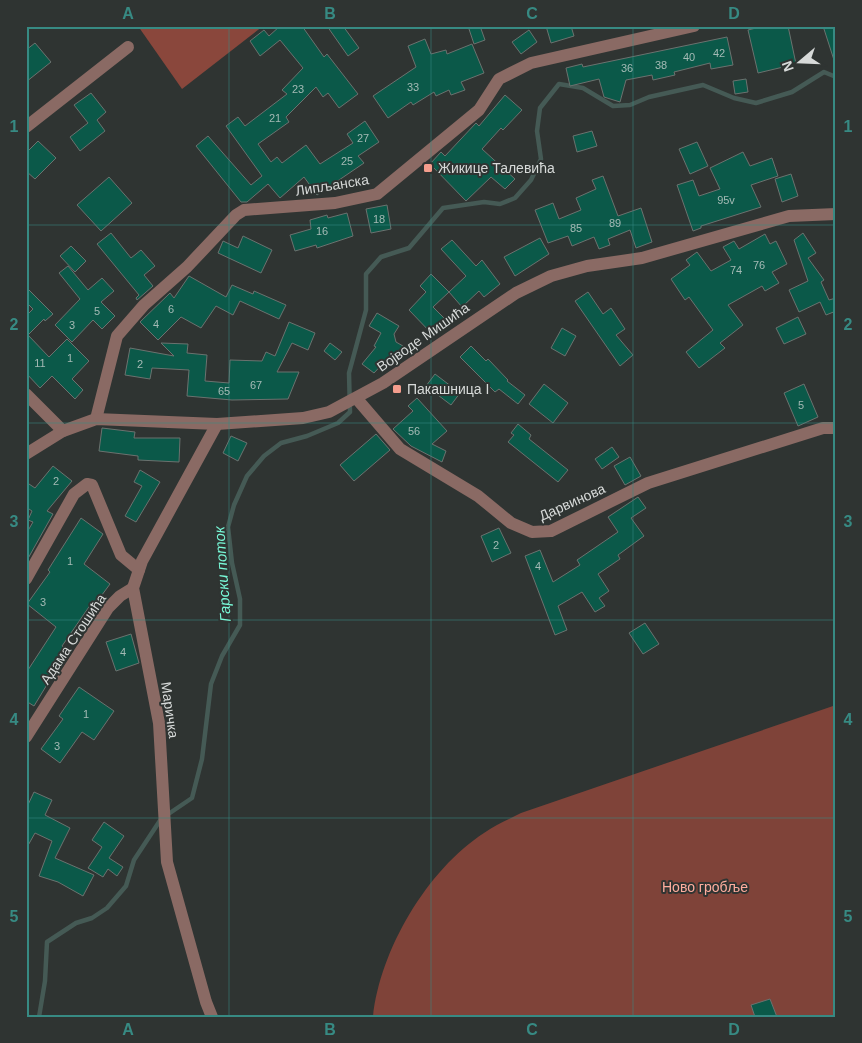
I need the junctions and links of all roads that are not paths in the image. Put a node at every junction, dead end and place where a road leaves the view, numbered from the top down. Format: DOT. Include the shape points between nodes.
graph roads {
  1 [pos="694,26"];
  2 [pos="646,31"];
  3 [pos="128,47"];
  4 [pos="26,127"];
  5 [pos="836,214"];
  6 [pos="26,394"];
  7 [pos="361,396"];
  8 [pos="96,419"];
  9 [pos="217,424"];
  10 [pos="836,428"];
  11 [pos="63,431"];
  12 [pos="26,454"];
  13 [pos="139,570"];
  14 [pos="26,579"];
  15 [pos="133,588"];
  16 [pos="26,737"];
  17 [pos="212,1017"];
  1 -- 2 [label="street, Липљанска"];
  2 -- 8 [label="street, Липљанска" via="532,63 498,79 479,110 377,194 335,203 244,210 236,215 117,336"];
  3 -- 4 [label="street"];
  5 -- 7 [label="street, Војводе Мишића" via="789,216 642,258 587,266 551,276 516,293"];
  6 -- 11 [label="street"];
  7 -- 9 [label="street, Војводе Мишића" via="329,412 303,418"];
  7 -- 10 [label="street, Дарвинова" via="400,449 478,496 511,523 542,533 648,483 823,428"];
  8 -- 9 [label="street, Војводе Мишића"];
  8 -- 11 [label="street, Војводе Мишића"];
  9 -- 13 [label="street, Маричка"];
  11 -- 12 [label="street, Војводе Мишића"];
  13 -- 14 [label="street" via="121,555 92,484 87,484 74,494"];
  13 -- 15 [label="street, Маричка"];
  15 -- 16 [label="street, Адама Стошића" via="108,608"];
  15 -- 17 [label="street, Маричка" via="159,723 168,862"];
}
